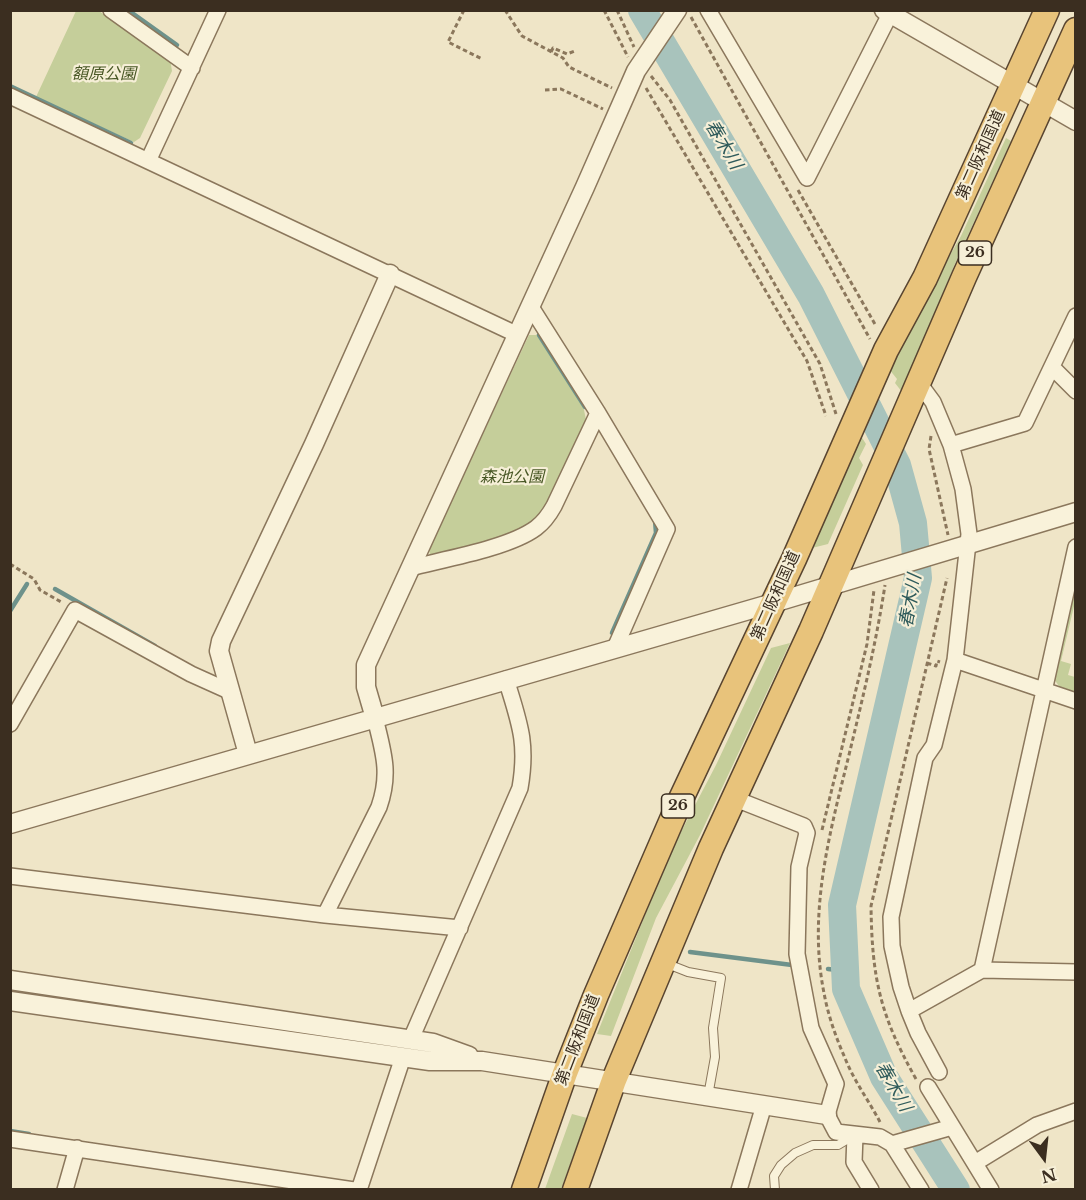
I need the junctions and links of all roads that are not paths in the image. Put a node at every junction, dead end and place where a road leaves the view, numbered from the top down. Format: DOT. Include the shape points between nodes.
graph roads {
  1 [pos="111,10"];
  2 [pos="218,10"];
  3 [pos="677,10"];
  4 [pos="708,10"];
  5 [pos="1047,10"];
  6 [pos="887,12"];
  7 [pos="1076,30"];
  8 [pos="192,68"];
  9 [pos="1013,84"];
  10 [pos="10,96"];
  11 [pos="1042,102"];
  12 [pos="1076,121"];
  13 [pos="148,161"];
  14 [pos="390,274"];
  15 [pos="531,307"];
  16 [pos="1076,316"];
  17 [pos="518,335"];
  18 [pos="1053,368"];
  19 [pos="919,382"];
  20 [pos="1076,391"];
  21 [pos="598,413"];
  22 [pos="951,445"];
  23 [pos="1076,512"];
  24 [pos="969,544"];
  25 [pos="1076,547"];
  26 [pos="410,568"];
  27 [pos="831,585"];
  28 [pos="773,603"];
  29 [pos="615,648"];
  30 [pos="955,660"];
  31 [pos="506,679"];
  32 [pos="1044,691"];
  33 [pos="231,692"];
  34 [pos="1076,701"];
  35 [pos="375,718"];
  36 [pos="10,724"];
  37 [pos="248,754"];
  38 [pos="733,798"];
  39 [pos="10,824"];
  40 [pos="10,876"];
  41 [pos="325,915"];
  42 [pos="460,928"];
  43 [pos="663,963"];
  44 [pos="982,970"];
  45 [pos="1076,972"];
  46 [pos="10,980"];
  47 [pos="10,1001"];
  48 [pos="909,1011"];
  49 [pos="411,1039"];
  50 [pos="403,1057"];
  51 [pos="482,1060"];
  52 [pos="939,1072"];
  53 [pos="565,1073"];
  54 [pos="614,1080"];
  55 [pos="928,1087"];
  56 [pos="708,1096"];
  57 [pos="764,1105"];
  58 [pos="1076,1111"];
  59 [pos="827,1115"];
  60 [pos="948,1128"];
  61 [pos="855,1135"];
  62 [pos="10,1139"];
  63 [pos="896,1143"];
  64 [pos="77,1149"];
  65 [pos="975,1163"];
  66 [pos="740,1189"];
  67 [pos="65,1190"];
  68 [pos="354,1190"];
  69 [pos="359,1190"];
  70 [pos="524,1190"];
  71 [pos="575,1190"];
  72 [pos="775,1190"];
  73 [pos="871,1190"];
  74 [pos="921,1190"];
  75 [pos="991,1190"];
  1 -- 8 [label="street"];
  2 -- 8 [label="street"];
  3 -- 15 [label="street" via="641,63"];
  4 -- 6 [label="street" via="807,178"];
  5 -- 9 [label="highway, 第二阪和国道 / 26"];
  6 -- 9 [label="street"];
  7 -- 11 [label="highway, 第二阪和国道 / 26"];
  8 -- 13 [label="street"];
  9 -- 11 [label="street"];
  9 -- 28 [label="highway, 第二阪和国道 / 26" via="925,278 878,344"];
  10 -- 13 [label="street"];
  11 -- 12 [label="street"];
  11 -- 19 [label="highway, 第二阪和国道 / 26"];
  13 -- 14 [label="street"];
  14 -- 17 [label="street"];
  14 -- 33 [label="street" via="220,641 219,651"];
  15 -- 17 [label="street"];
  15 -- 21 [label="street"];
  16 -- 18 [label="street"];
  17 -- 26 [label="street"];
  18 -- 20 [label="street"];
  18 -- 22 [label="street" via="1025,423"];
  19 -- 22 [label="street" via="933,402"];
  19 -- 27 [label="highway, 第二阪和国道 / 26"];
  21 -- 26 [label="street" via="554,506 537,528 511,542"];
  21 -- 29 [label="street" via="667,529"];
  22 -- 24 [label="street" via="963,489"];
  23 -- 24 [label="street"];
  24 -- 27 [label="street" via="948,545 887,574"];
  24 -- 30 [label="street"];
  25 -- 32 [label="street"];
  26 -- 35 [label="street" via="366,665 366,687"];
  27 -- 28 [label="street"];
  27 -- 38 [label="highway, 第二阪和国道 / 26"];
  28 -- 29 [label="street"];
  28 -- 53 [label="highway, 第二阪和国道 / 26" via="680,801"];
  29 -- 31 [label="street"];
  30 -- 32 [label="street"];
  30 -- 48 [label="street" via="934,745 926,758 891,917 892,946"];
  31 -- 35 [label="street"];
  31 -- 42 [label="street" via="524,746 520,788"];
  32 -- 34 [label="street"];
  32 -- 44 [label="street"];
  33 -- 36 [label="street" via="75,610"];
  33 -- 37 [label="street"];
  35 -- 37 [label="street"];
  35 -- 41 [label="street" via="385,758 384,791"];
  37 -- 39 [label="street"];
  38 -- 43 [label="highway, 第二阪和国道 / 26"];
  38 -- 59 [label="street" via="804,826 807,833 799,867 796,954 811,1028 836,1084"];
  40 -- 41 [label="street"];
  41 -- 42 [label="street"];
  42 -- 49 [label="street"];
  43 -- 54 [label="highway, 第二阪和国道 / 26"];
  43 -- 56 [label="lane" via="721,978 713,1028 716,1057"];
  44 -- 45 [label="street"];
  44 -- 48 [label="street"];
  46 -- 49 [label="street"];
  47 -- 50 [label="street"];
  48 -- 52 [label="street"];
  49 -- 51 [label="street"];
  50 -- 51 [label="street"];
  50 -- 69 [label="street"];
  51 -- 53 [label="street"];
  53 -- 54 [label="street"];
  53 -- 70 [label="highway, 第二阪和国道 / 26"];
  54 -- 56 [label="street"];
  54 -- 71 [label="highway, 第二阪和国道 / 26"];
  55 -- 60 [label="street"];
  56 -- 57 [label="street"];
  57 -- 59 [label="street"];
  57 -- 66 [label="street"];
  58 -- 65 [label="street" via="1037,1125"];
  59 -- 61 [label="street" via="836,1132"];
  60 -- 63 [label="street"];
  60 -- 65 [label="street"];
  61 -- 63 [label="street"];
  61 -- 72 [label="lane" via="838,1145 813,1145 795,1153 774,1176"];
  61 -- 73 [label="street" via="854,1162"];
  62 -- 64 [label="street"];
  63 -- 74 [label="street"];
  64 -- 67 [label="street"];
  64 -- 68 [label="street"];
  65 -- 75 [label="street"];
}
